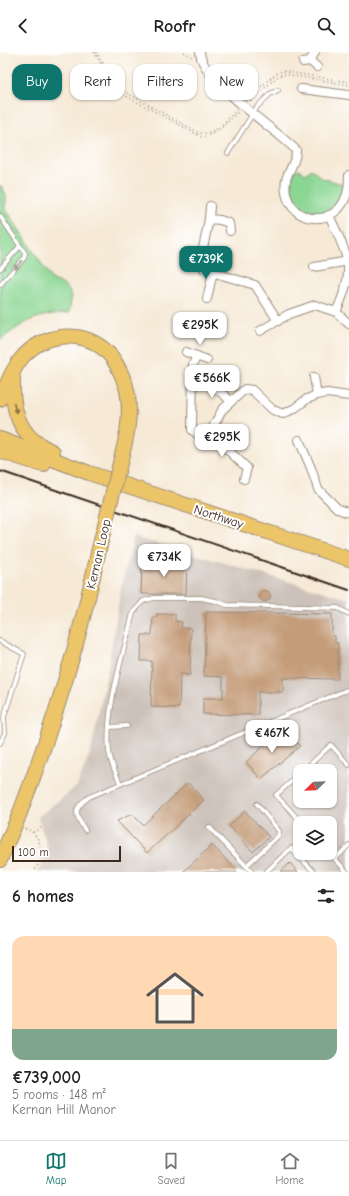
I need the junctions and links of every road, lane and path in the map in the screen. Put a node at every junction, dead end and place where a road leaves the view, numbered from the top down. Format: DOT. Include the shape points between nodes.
graph roads {
  1 [pos="95,52"];
  2 [pos="199,52"];
  3 [pos="315,52"];
  4 [pos="317,67"];
  5 [pos="349,83"];
  6 [pos="301,88"];
  7 [pos="278,90"];
  8 [pos="349,96"];
  9 [pos="243,106"];
  10 [pos="254,114"];
  11 [pos="228,153"];
  12 [pos="349,175"];
  13 [pos="210,206"];
  14 [pos="329,215"];
  15 [pos="0,216"];
  16 [pos="209,219"];
  17 [pos="230,231"];
  18 [pos="20,246"];
  19 [pos="348,261"];
  20 [pos="314,267"];
  21 [pos="0,269"];
  22 [pos="213,272"];
  23 [pos="0,285"];
  24 [pos="207,299"];
  25 [pos="336,312"];
  26 [pos="278,321"];
  27 [pos="349,324"];
  28 [pos="260,331"];
  29 [pos="186,352"];
  30 [pos="197,356"];
  31 [pos="207,360"];
  32 [pos="14,370"];
  33 [pos="313,376"];
  34 [pos="207,381"];
  35 [pos="317,395"];
  36 [pos="349,396"];
  37 [pos="0,399"];
  38 [pos="231,401"];
  39 [pos="210,433"];
  40 [pos="0,439"];
  41 [pos="299,440"];
  42 [pos="0,443"];
  43 [pos="0,451"];
  44 [pos="65,469"];
  45 [pos="89,473"];
  46 [pos="244,479"];
  47 [pos="349,513"];
  48 [pos="349,559"];
  49 [pos="349,614"];
  50 [pos="0,641"];
  51 [pos="349,689"];
  52 [pos="127,726"];
  53 [pos="109,727"];
  54 [pos="0,743"];
  55 [pos="311,764"];
  56 [pos="349,765"];
  57 [pos="293,780"];
  58 [pos="120,783"];
  59 [pos="256,804"];
  60 [pos="295,816"];
  61 [pos="209,827"];
  62 [pos="16,828"];
  63 [pos="41,828"];
  64 [pos="85,830"];
  65 [pos="33,832"];
  66 [pos="349,845"];
  67 [pos="337,857"];
  68 [pos="0,860"];
  69 [pos="336,860"];
  70 [pos="246,866"];
  71 [pos="34,872"];
  72 [pos="252,872"];
  73 [pos="266,872"];
  74 [pos="314,872"];
  75 [pos="348,872"];
  1 -- 9 [label="path" via="123,91 199,133 215,130"];
  1 -- 9 [label="path" via="122,94 202,137 216,132"];
  2 -- 9 [label="street" via="202,62 213,76"];
  3 -- 4 [label="street" via="307,61"];
  5 -- 9 [label="path" via="282,71 272,77"];
  6 -- 8 [label="street"];
  7 -- 10 [label="lane" via="257,107"];
  9 -- 10 [label="street"];
  10 -- 11 [label="lane"];
  10 -- 14 [label="street" via="296,150 297,158 285,182 286,194 295,211 313,219"];
  12 -- 14 [label="street" via="345,200"];
  13 -- 16 [label="street"];
  14 -- 19 [label="street"];
  15 -- 18 [label="lane"];
  16 -- 17 [label="street" via="229,223"];
  16 -- 22 [label="street" via="200,264 205,270"];
  18 -- 21 [label="lane"];
  18 -- 23 [label="lane, one-way" via="25,253 24,258"];
  19 -- 20 [label="street"];
  19 -- 25 [label="street" via="347,279"];
  22 -- 24 [label="street"];
  22 -- 26 [label="street" via="256,285"];
  25 -- 26 [label="street" via="314,305"];
  25 -- 27 [label="street"];
  26 -- 28 [label="street"];
  29 -- 30 [label="street"];
  30 -- 31 [label="street"];
  30 -- 39 [label="street" via="193,364 192,430 200,436"];
  32 -- 37 [label="highway, Kernan Loop"];
  32 -- 45 [label="highway, one-way" via="14,409 27,433 35,442"];
  32 -- 62 [label="highway, Kernan Loop, bridge" via="21,359 42,342 56,336 86,339 110,354 118,367 126,387 128,408 128,433 74,652"];
  33 -- 35 [label="street"];
  34 -- 38 [label="street"];
  35 -- 36 [label="street" via="327,393"];
  35 -- 38 [label="street" via="283,414 273,410 252,390 245,389"];
  38 -- 39 [label="street" via="222,410"];
  39 -- 46 [label="street" via="247,468"];
  40 -- 45 [label="highway, Northway"];
  41 -- 47 [label="street" via="318,489 338,509"];
  42 -- 44 [label="highway"];
  43 -- 44 [label="highway, Northway"];
  44 -- 45 [label="highway, Northway"];
  45 -- 48 [label="highway, Northway"];
  49 -- 53 [label="lane" via="338,608 227,606 201,598 154,598 143,601 133,613 116,684"];
  50 -- 54 [label="lane" via="24,654 4,716 5,733"];
  51 -- 58 [label="lane"];
  52 -- 53 [label="lane"];
  53 -- 58 [label="lane" via="109,753"];
  55 -- 56 [label="lane" via="332,745"];
  57 -- 60 [label="lane" via="276,796"];
  58 -- 64 [label="lane" via="81,802 76,809 76,817"];
  59 -- 70 [label="lane" via="278,831 278,836"];
  61 -- 70 [label="lane"];
  62 -- 65 [label="path"];
  62 -- 68 [label="highway, Kernan Loop"];
  63 -- 65 [label="path"];
  65 -- 71 [label="path" via="42,853"];
  66 -- 67 [label="lane"];
  69 -- 75 [label="lane"];
  70 -- 72 [label="lane"];
  73 -- 74 [label="lane" via="291,848"];
}
